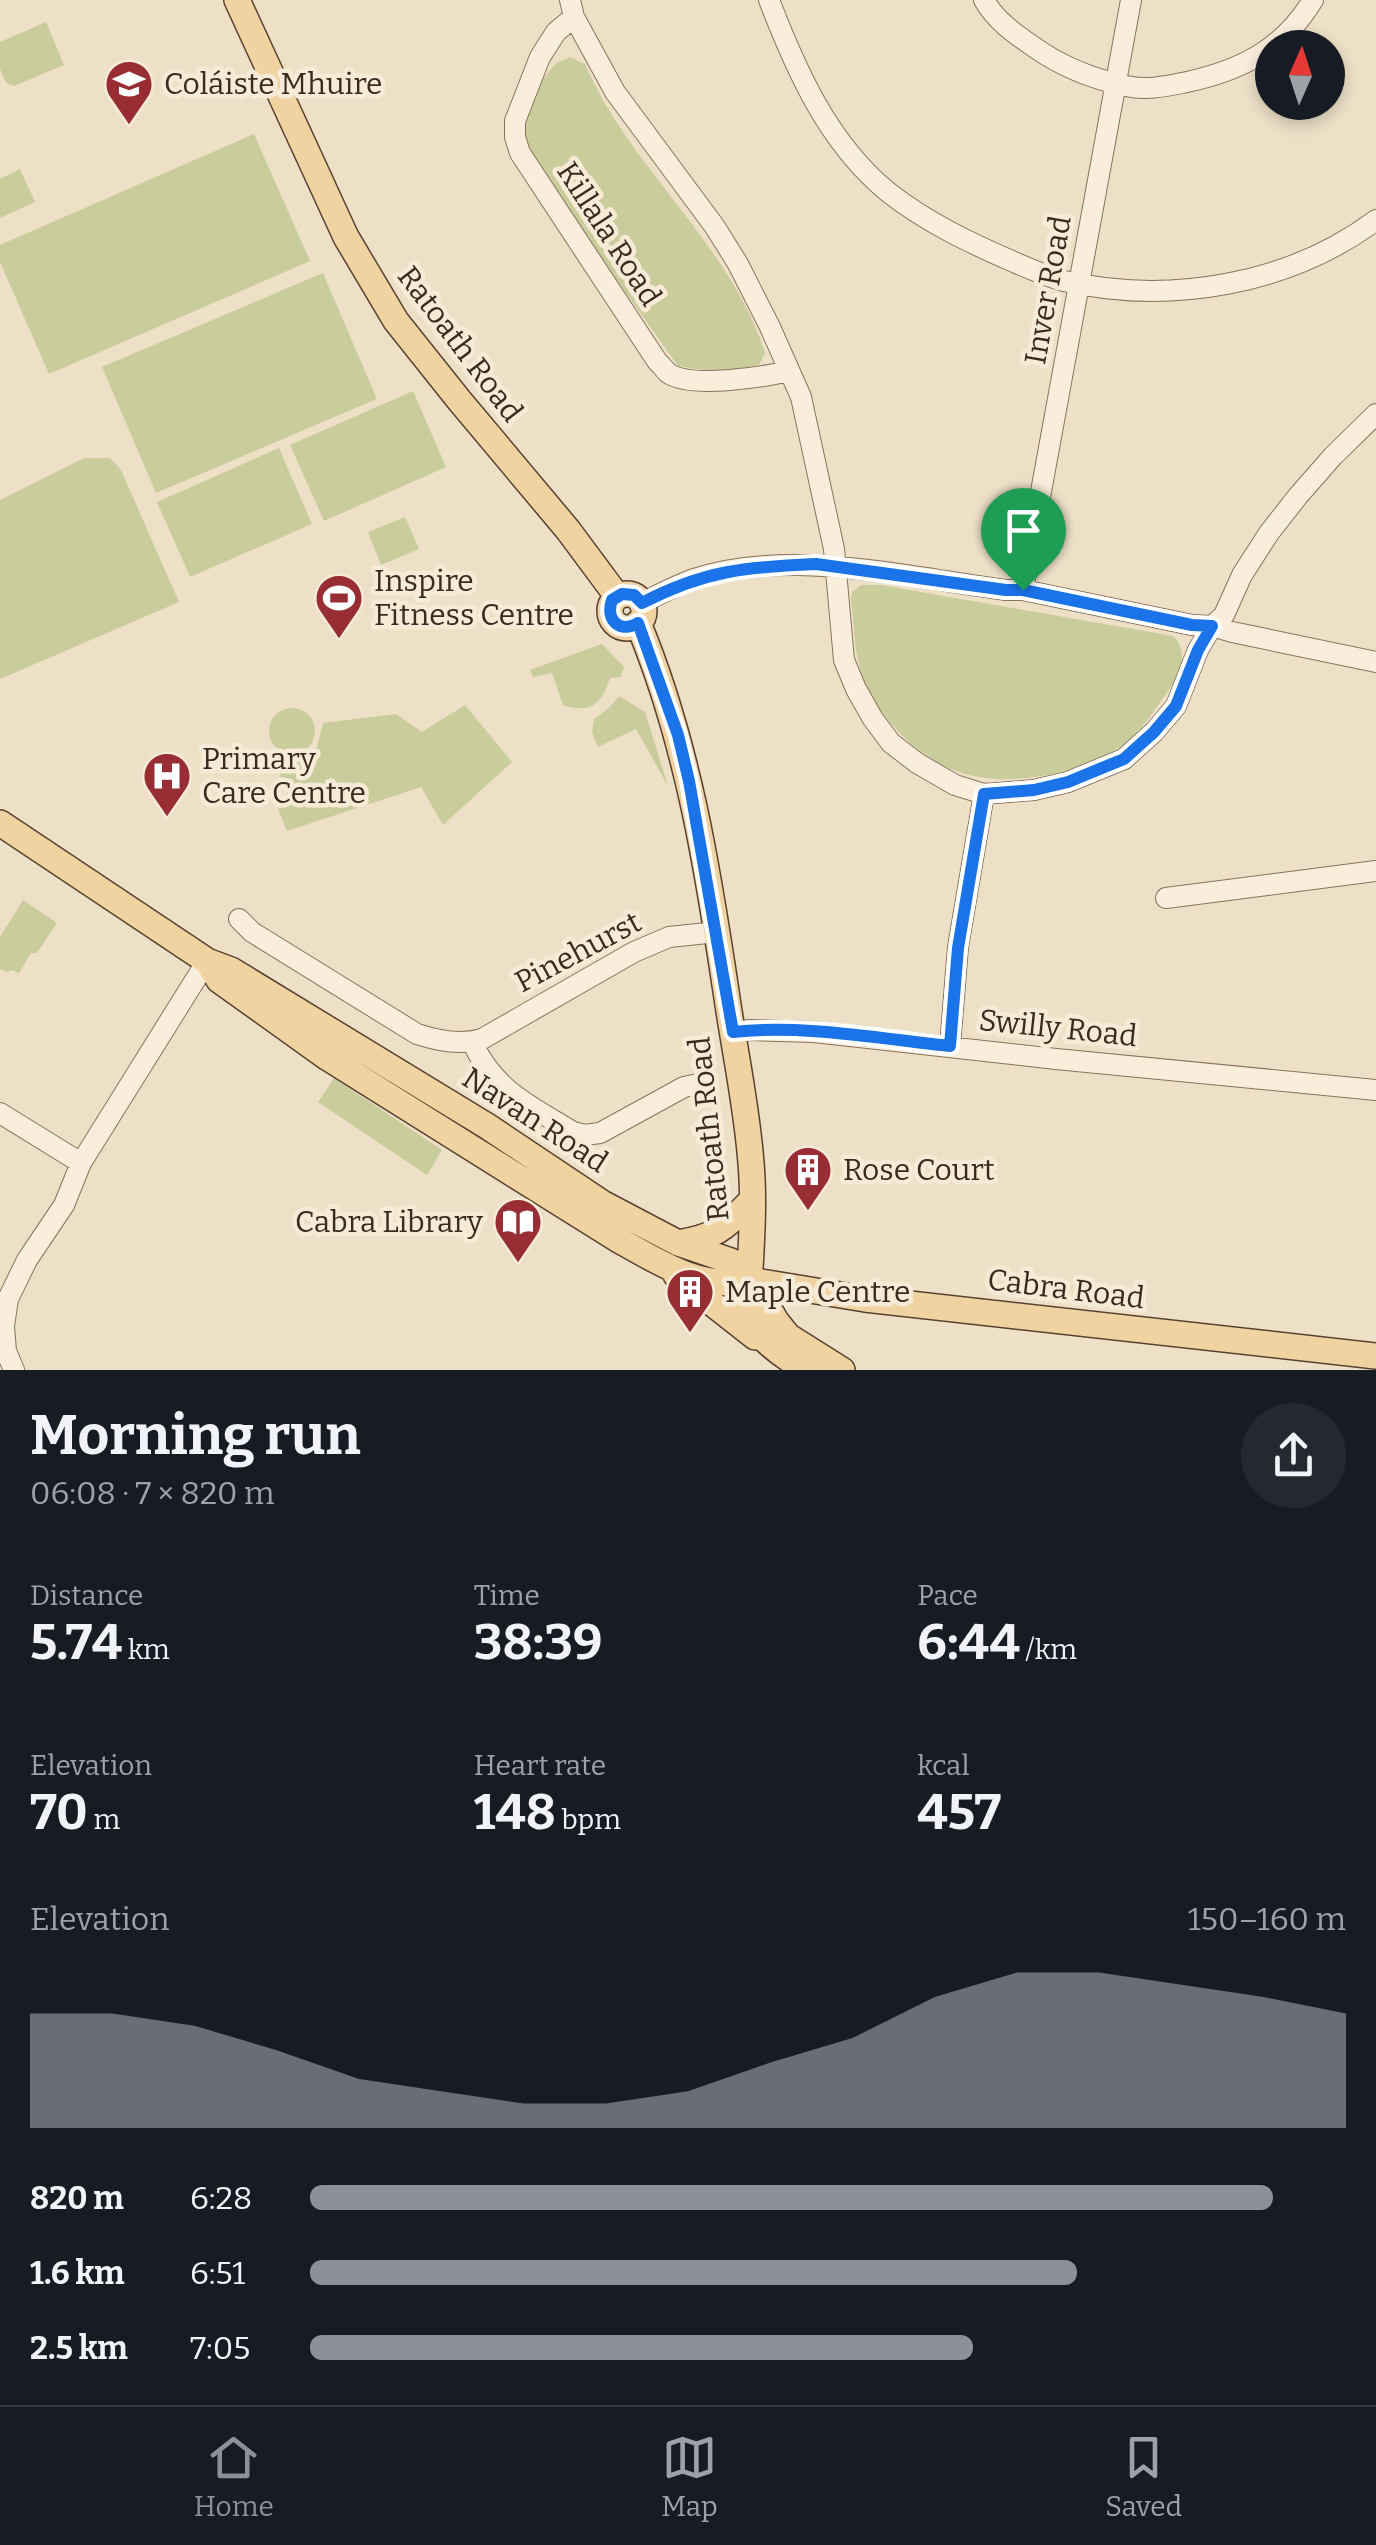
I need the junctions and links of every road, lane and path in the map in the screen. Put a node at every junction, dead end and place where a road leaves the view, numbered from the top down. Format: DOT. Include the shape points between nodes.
graph roads {
  1 [pos="237,0"];
  2 [pos="769,0"];
  3 [pos="984,0"];
  4 [pos="1131,0"];
  5 [pos="1313,0"];
  6 [pos="572,8"];
  7 [pos="1116,83"];
  8 [pos="1376,220"];
  9 [pos="1080,283"];
  10 [pos="789,371"];
  11 [pos="1376,414"];
  12 [pos="835,568"];
  13 [pos="1023,590"];
  14 [pos="632,607"];
  15 [pos="1212,626"];
  16 [pos="1376,662"];
  17 [pos="984,794"];
  18 [pos="0,823"];
  19 [pos="1376,871"];
  20 [pos="1166,898"];
  21 [pos="239,919"];
  22 [pos="717,932"];
  23 [pos="207,961"];
  24 [pos="733,1032"];
  25 [pos="472,1042"];
  26 [pos="950,1046"];
  27 [pos="703,1083"];
  28 [pos="1376,1090"];
  29 [pos="0,1113"];
  30 [pos="82,1163"];
  31 [pos="752,1200"];
  32 [pos="678,1243"];
  33 [pos="660,1263"];
  34 [pos="749,1280"];
  35 [pos="1376,1356"];
  36 [pos="802,1368"];
  37 [pos="14,1370"];
  38 [pos="842,1370"];
  1 -- 14 [label="main road, Ratoath Road" via="346,237 396,321"];
  2 -- 9 [label="street" via="824,117 887,191 969,243"];
  3 -- 7 [label="street" via="1048,57"];
  4 -- 7 [label="street, Inver Road"];
  5 -- 7 [label="street" via="1290,29 1247,63 1164,87"];
  6 -- 10 [label="street, Killala Road" via="615,92 730,252"];
  6 -- 10 [label="street, Killala Road" via="540,57 515,121 520,153 667,372 681,379 725,380"];
  7 -- 9 [label="street, Inver Road"];
  8 -- 9 [label="street" via="1314,256 1219,285 1166,292"];
  9 -- 13 [label="street, Inver Road"];
  10 -- 12 [label="street, Killala Road" via="801,398"];
  11 -- 15 [label="street" via="1269,533"];
  12 -- 13 [label="street"];
  12 -- 14 [label="street" via="722,572"];
  12 -- 17 [label="street, Killala Road" via="844,660 873,719 917,763"];
  13 -- 15 [label="street"];
  14 -- 22 [label="main road, Ratoath Road" via="678,735"];
  15 -- 16 [label="street"];
  15 -- 17 [label="street" via="1176,706 1124,759 1068,782"];
  17 -- 26 [label="street" via="958,948"];
  18 -- 23 [label="main road, Navan Road"];
  19 -- 20 [label="street"];
  21 -- 25 [label="street" via="417,1034"];
  22 -- 24 [label="main road, Ratoath Road"];
  22 -- 25 [label="street, Pinehurst" via="670,938 634,952"];
  23 -- 30 [label="street"];
  23 -- 32 [label="main road, Navan Road"];
  23 -- 33 [label="main road, Navan Road" via="219,980 328,1058"];
  24 -- 26 [label="street, Swilly Road" via="796,1031"];
  24 -- 31 [label="main road, Ratoath Road"];
  25 -- 27 [label="street" via="507,1092 585,1135"];
  26 -- 28 [label="street, Swilly Road"];
  29 -- 30 [label="street"];
  30 -- 37 [label="street" via="8,1299 4,1339"];
  31 -- 32 [label="main road" via="721,1230"];
  31 -- 34 [label="main road, Ratoath Road"];
  32 -- 34 [label="main road, Navan Road" via="731,1262"];
  33 -- 34 [label="main road, Navan Road" via="714,1283"];
  33 -- 36 [label="main road, Navan Road"];
  34 -- 35 [label="main road, Cabra Road"];
  34 -- 36 [label="main road, Ratoath Road" via="744,1296 754,1329"];
  34 -- 38 [label="main road" via="788,1336"];
}
